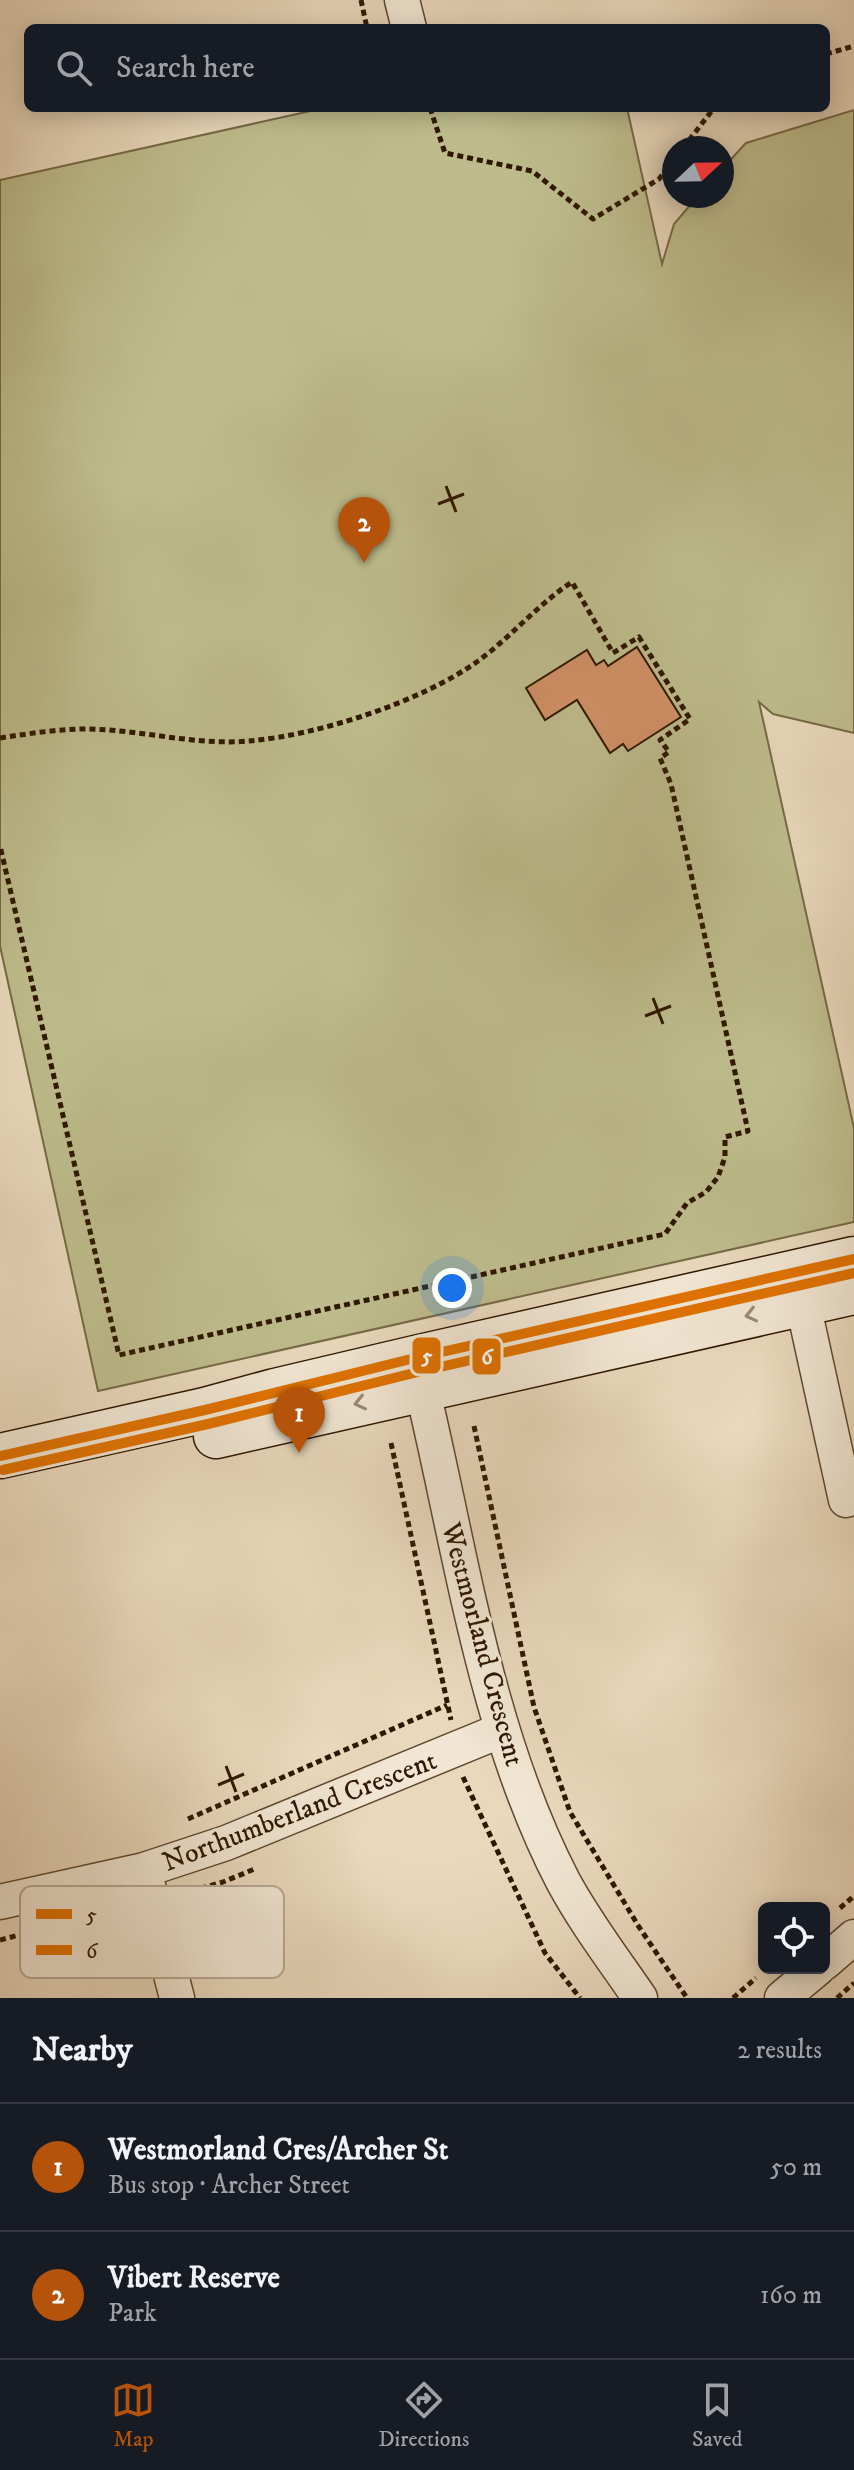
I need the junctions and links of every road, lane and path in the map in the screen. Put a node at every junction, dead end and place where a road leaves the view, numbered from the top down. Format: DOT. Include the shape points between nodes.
graph roads {
  1 [pos="361,0"];
  2 [pos="402,0"];
  3 [pos="366,24"];
  4 [pos="408,24"];
  5 [pos="854,46"];
  6 [pos="830,53"];
  7 [pos="431,112"];
  8 [pos="711,112"];
  9 [pos="692,136"];
  10 [pos="662,175"];
  11 [pos="0,738"];
  12 [pos="0,846"];
  13 [pos="854,1259"];
  14 [pos="802,1287"];
  15 [pos="854,1292"];
  16 [pos="418,1373"];
  17 [pos="208,1424"];
  18 [pos="474,1426"];
  19 [pos="0,1456"];
  20 [pos="0,1484"];
  21 [pos="846,1500"];
  22 [pos="447,1705"];
  23 [pos="502,1730"];
  24 [pos="180,1823"];
  25 [pos="144,1870"];
  26 [pos="72,1886"];
  27 [pos="148,1886"];
  28 [pos="20,1898"];
  29 [pos="0,1902"];
  30 [pos="854,1937"];
  31 [pos="830,1958"];
  32 [pos="803,1974"];
  33 [pos="172,1978"];
  34 [pos="854,1983"];
  35 [pos="769,1988"];
  36 [pos="177,1998"];
  37 [pos="640,1998"];
  38 [pos="687,1998"];
  39 [pos="733,1998"];
  40 [pos="837,1998"];
  1 -- 3 [label="path"];
  2 -- 4 [label="street"];
  5 -- 6 [label="path"];
  7 -- 10 [label="path" via="445,153 532,171 593,219"];
  8 -- 9 [label="path"];
  11 -- 12 [label="path" via="80,729 249,741 310,730 372,712 478,661 572,582 613,653 639,637 690,719 660,740 669,752 660,758 671,784 748,1131 725,1137 718,1177 687,1203 665,1234 119,1355"];
  13 -- 14 [label="main road"];
  14 -- 15 [label="main road"];
  14 -- 16 [label="main road"];
  14 -- 21 [label="street"];
  16 -- 17 [label="main road"];
  16 -- 23 [label="street, Westmorland Crescent"];
  17 -- 19 [label="main road"];
  17 -- 20 [label="main road"];
  18 -- 38 [label="path" via="534,1707 570,1812"];
  22 -- 24 [label="path"];
  23 -- 25 [label="street, Northumberland Crescent" via="226,1843"];
  23 -- 37 [label="street, Westmorland Crescent" via="564,1882"];
  25 -- 26 [label="street, Northumberland Crescent"];
  25 -- 27 [label="street"];
  28 -- 29 [label="street, Northumberland Crescent"];
  30 -- 31 [label="street"];
  32 -- 35 [label="street"];
  33 -- 36 [label="street"];
  34 -- 40 [label="path"];
  35 -- 39 [label="path"];
}
